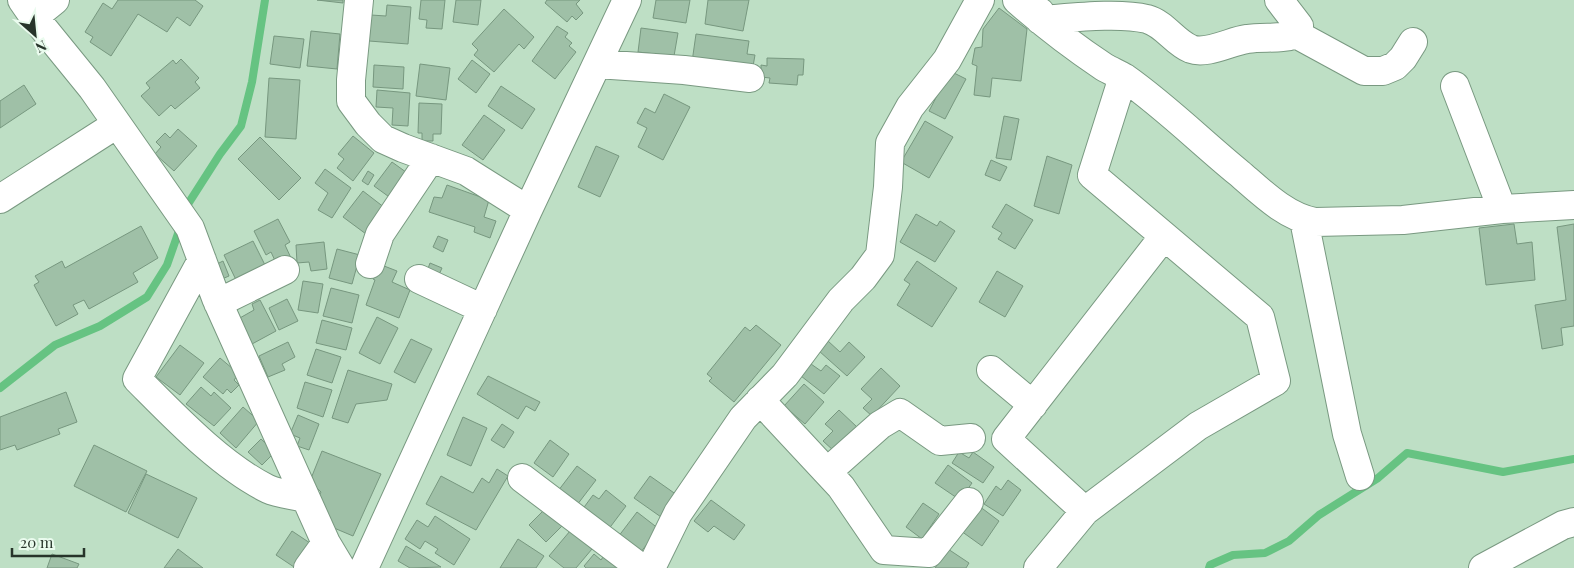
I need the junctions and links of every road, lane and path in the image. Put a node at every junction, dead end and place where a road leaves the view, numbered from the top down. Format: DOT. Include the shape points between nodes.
graph roads {
  1 [pos="55,0"];
  2 [pos="359,0"];
  3 [pos="628,0"];
  4 [pos="980,0"];
  5 [pos="1016,0"];
  6 [pos="1279,0"];
  7 [pos="28,8"];
  8 [pos="1040,10"];
  9 [pos="1296,34"];
  10 [pos="1413,42"];
  11 [pos="597,64"];
  12 [pos="1124,77"];
  13 [pos="750,78"];
  14 [pos="1455,86"];
  15 [pos="117,124"];
  16 [pos="431,158"];
  17 [pos="0,199"];
  18 [pos="1574,205"];
  19 [pos="1502,209"];
  20 [pos="528,210"];
  21 [pos="1304,220"];
  22 [pos="1164,236"];
  23 [pos="202,260"];
  24 [pos="370,264"];
  25 [pos="284,270"];
  26 [pos="418,279"];
  27 [pos="218,303"];
  28 [pos="483,309"];
  29 [pos="991,370"];
  30 [pos="760,400"];
  31 [pos="1033,405"];
  32 [pos="971,438"];
  33 [pos="827,472"];
  34 [pos="1360,476"];
  35 [pos="522,478"];
  36 [pos="305,498"];
  37 [pos="969,502"];
  38 [pos="1084,511"];
  39 [pos="1574,522"];
  40 [pos="326,544"];
  41 [pos="308,568"];
  42 [pos="341,568"];
  43 [pos="364,568"];
  44 [pos="641,568"];
  45 [pos="651,568"];
  46 [pos="1038,568"];
  47 [pos="1483,568"];
  1 -- 7 [label="street"];
  2 -- 16 [label="street" via="351,101 383,138"];
  3 -- 11 [label="street"];
  4 -- 30 [label="street" via="947,60 910,107 890,143 880,255 841,300 785,375"];
  5 -- 8 [label="street"];
  6 -- 9 [label="street" via="1299,26"];
  7 -- 15 [label="street"];
  8 -- 9 [label="street" via="1146,19 1160,24 1192,50 1213,49 1245,39 1287,38"];
  8 -- 12 [label="street" via="1106,68"];
  9 -- 10 [label="street" via="1364,71 1383,71 1395,66"];
  11 -- 13 [label="street"];
  11 -- 20 [label="street"];
  12 -- 21 [label="street" via="1258,189"];
  12 -- 22 [label="street" via="1092,174"];
  14 -- 19 [label="street"];
  15 -- 17 [label="street"];
  15 -- 23 [label="street" via="190,228"];
  16 -- 20 [label="street" via="466,171"];
  16 -- 24 [label="street" via="380,234"];
  18 -- 19 [label="street"];
  19 -- 21 [label="street" via="1403,220"];
  20 -- 28 [label="street"];
  21 -- 34 [label="street" via="1347,434"];
  22 -- 31 [label="street"];
  22 -- 38 [label="street" via="1260,317 1276,382 1198,426"];
  23 -- 27 [label="street"];
  23 -- 36 [label="street" via="137,379 184,426 241,474 270,490"];
  25 -- 27 [label="street"];
  26 -- 28 [label="street"];
  27 -- 36 [label="street"];
  28 -- 43 [label="street"];
  29 -- 31 [label="street"];
  30 -- 33 [label="street"];
  30 -- 45 [label="street" via="743,418 682,507"];
  31 -- 38 [label="street" via="1006,439"];
  32 -- 33 [label="street" via="940,441 900,413 880,425"];
  33 -- 37 [label="street" via="884,550 929,553"];
  35 -- 44 [label="street"];
  36 -- 40 [label="street"];
  38 -- 46 [label="street"];
  39 -- 47 [label="street"];
  40 -- 41 [label="street"];
  40 -- 42 [label="street"];
}
